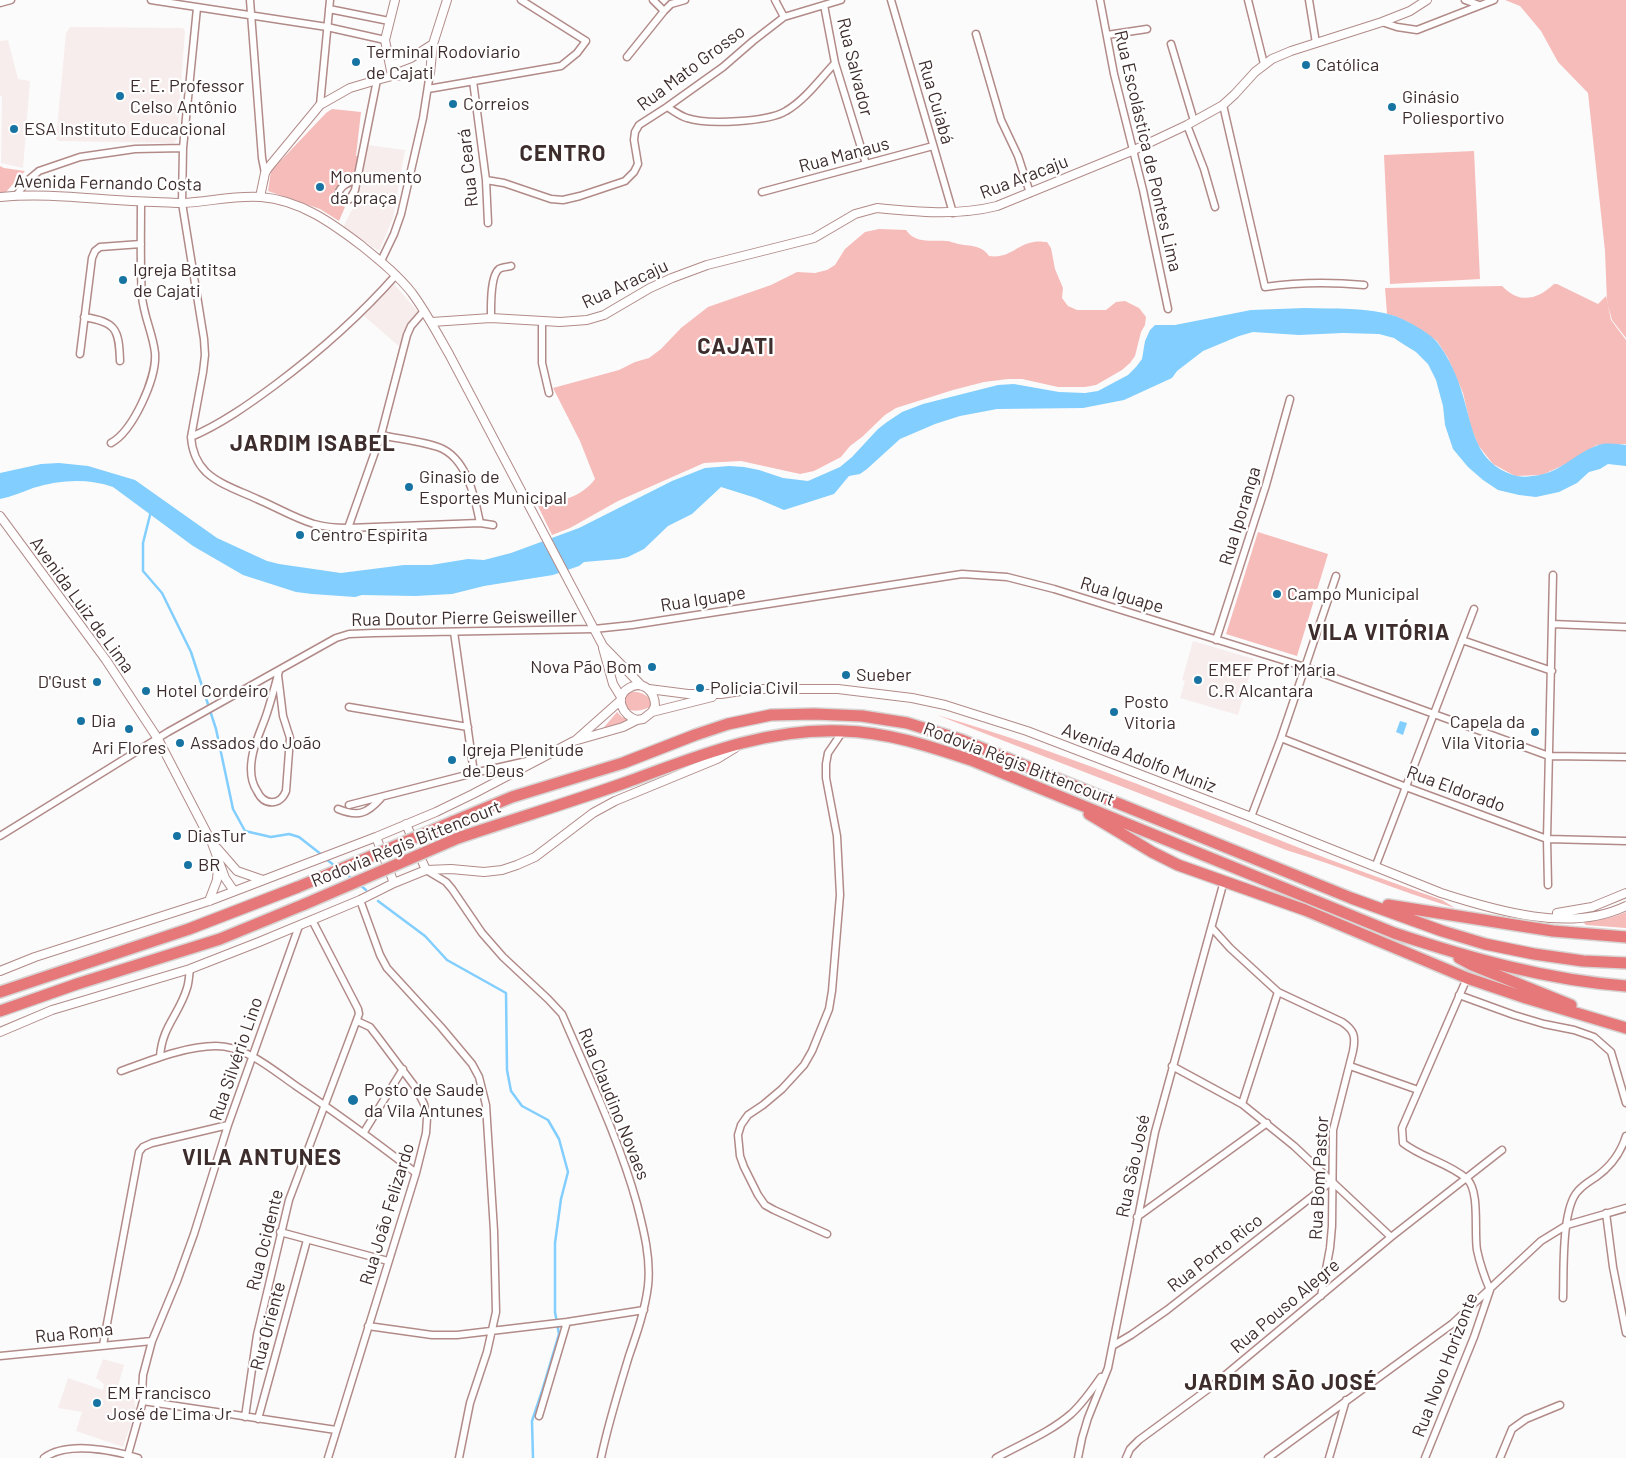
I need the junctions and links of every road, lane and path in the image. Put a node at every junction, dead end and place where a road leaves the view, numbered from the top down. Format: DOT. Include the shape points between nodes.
graph roads {
  1 [pos="11,0"];
  2 [pos="151,0"];
  3 [pos="250,0"];
  4 [pos="330,0"];
  5 [pos="395,0"];
  6 [pos="447,0"];
  7 [pos="521,0"];
  8 [pos="653,0"];
  9 [pos="685,0"];
  10 [pos="775,0"];
  11 [pos="841,0"];
  12 [pos="890,0"];
  13 [pos="1100,0"];
  14 [pos="1248,0"];
  15 [pos="1309,0"];
  16 [pos="1427,0"];
  17 [pos="1465,0"];
  18 [pos="1494,0"];
  19 [pos="0,3"];
  20 [pos="1478,5"];
  21 [pos="824,6"];
  22 [pos="197,8"];
  23 [pos="329,9"];
  24 [pos="664,10"];
  25 [pos="251,15"];
  26 [pos="784,17"];
  27 [pos="389,21"];
  28 [pos="1382,22"];
  29 [pos="326,27"];
  30 [pos="1147,29"];
  31 [pos="976,34"];
  32 [pos="1107,35"];
  33 [pos="385,40"];
  34 [pos="1316,43"];
  35 [pos="434,44"];
  36 [pos="1171,44"];
  37 [pos="627,57"];
  38 [pos="835,63"];
  39 [pos="1264,64"];
  40 [pos="390,66"];
  41 [pos="430,73"];
  42 [pos="392,76"];
  43 [pos="377,80"];
  44 [pos="473,81"];
  45 [pos="428,89"];
  46 [pos="320,105"];
  47 [pos="1223,105"];
  48 [pos="668,107"];
  49 [pos="1191,123"];
  50 [pos="933,146"];
  51 [pos="183,148"];
  52 [pos="1134,150"];
  53 [pos="866,164"];
  54 [pos="265,173"];
  55 [pos="357,179"];
  56 [pos="486,180"];
  57 [pos="762,192"];
  58 [pos="1030,193"];
  59 [pos="16,196"];
  60 [pos="260,197"];
  61 [pos="0,198"];
  62 [pos="141,202"];
  63 [pos="182,203"];
  64 [pos="1215,207"];
  65 [pos="954,213"];
  66 [pos="488,223"];
  67 [pos="141,244"];
  68 [pos="380,261"];
  69 [pos="511,266"];
  70 [pos="396,275"];
  71 [pos="1364,284"];
  72 [pos="1168,308"];
  73 [pos="424,311"];
  74 [pos="84,317"];
  75 [pos="491,318"];
  76 [pos="542,321"];
  77 [pos="432,322"];
  78 [pos="80,354"];
  79 [pos="120,361"];
  80 [pos="549,393"];
  81 [pos="1290,399"];
  82 [pos="381,435"];
  83 [pos="191,438"];
  84 [pos="111,443"];
  85 [pos="0,516"];
  86 [pos="480,523"];
  87 [pos="493,525"];
  88 [pos="348,528"];
  89 [pos="1553,574"];
  90 [pos="1336,576"];
  91 [pos="1474,609"];
  92 [pos="1552,624"];
  93 [pos="1626,628"];
  94 [pos="594,629"];
  95 [pos="454,632"];
  96 [pos="1216,640"];
  97 [pos="1462,640"];
  98 [pos="603,646"];
  99 [pos="1305,667"];
  100 [pos="1552,671"];
  101 [pos="279,673"];
  102 [pos="645,687"];
  103 [pos="722,694"];
  104 [pos="621,698"];
  105 [pos="349,707"];
  106 [pos="652,712"];
  107 [pos="1434,714"];
  108 [pos="637,720"];
  109 [pos="468,727"];
  110 [pos="844,731"];
  111 [pos="1281,738"];
  112 [pos="158,739"];
  113 [pos="750,740"];
  114 [pos="574,741"];
  115 [pos="1549,756"];
  116 [pos="1626,757"];
  117 [pos="542,758"];
  118 [pos="474,773"];
  119 [pos="1406,787"];
  120 [pos="1060,797"];
  121 [pos="382,798"];
  122 [pos="349,805"];
  123 [pos="338,809"];
  124 [pos="1251,817"];
  125 [pos="406,824"];
  126 [pos="0,836"];
  127 [pos="376,837"];
  128 [pos="1547,839"];
  129 [pos="1626,840"];
  130 [pos="212,843"];
  131 [pos="219,861"];
  132 [pos="1376,866"];
  133 [pos="426,870"];
  134 [pos="263,880"];
  135 [pos="1224,881"];
  136 [pos="394,883"];
  137 [pos="1548,886"];
  138 [pos="234,891"];
  139 [pos="1626,893"];
  140 [pos="1351,898"];
  141 [pos="360,900"];
  142 [pos="209,901"];
  143 [pos="1626,906"];
  144 [pos="1532,916"];
  145 [pos="312,920"];
  146 [pos="299,926"];
  147 [pos="1212,928"];
  148 [pos="1626,937"];
  149 [pos="1447,950"];
  150 [pos="1626,963"];
  151 [pos="190,969"];
  152 [pos="0,972"];
  153 [pos="1467,978"];
  154 [pos="1626,986"];
  155 [pos="0,992"];
  156 [pos="1278,992"];
  157 [pos="1459,995"];
  158 [pos="0,1011"];
  159 [pos="357,1021"];
  160 [pos="1604,1021"];
  161 [pos="1626,1028"];
  162 [pos="0,1032"];
  163 [pos="160,1057"];
  164 [pos="252,1057"];
  165 [pos="1172,1066"];
  166 [pos="1350,1066"];
  167 [pos="402,1068"];
  168 [pos="120,1071"];
  169 [pos="1418,1090"];
  170 [pos="1626,1103"];
  171 [pos="1242,1104"];
  172 [pos="324,1105"];
  173 [pos="1266,1123"];
  174 [pos="228,1125"];
  175 [pos="364,1132"];
  176 [pos="1626,1136"];
  177 [pos="1502,1150"];
  178 [pos="416,1173"];
  179 [pos="1467,1179"];
  180 [pos="1332,1181"];
  181 [pos="1626,1208"];
  182 [pos="1606,1214"];
  183 [pos="1137,1217"];
  184 [pos="1566,1225"];
  185 [pos="280,1232"];
  186 [pos="827,1234"];
  187 [pos="1391,1238"];
  188 [pos="307,1240"];
  189 [pos="388,1261"];
  190 [pos="1490,1290"];
  191 [pos="1321,1296"];
  192 [pos="1563,1298"];
  193 [pos="644,1310"];
  194 [pos="564,1322"];
  195 [pos="368,1326"];
  196 [pos="493,1331"];
  197 [pos="1626,1331"];
  198 [pos="152,1341"];
  199 [pos="103,1345"];
  200 [pos="1114,1345"];
  201 [pos="0,1356"];
  202 [pos="1108,1368"];
  203 [pos="1346,1400"];
  204 [pos="143,1401"];
  205 [pos="1560,1405"];
  206 [pos="539,1416"];
  207 [pos="245,1417"];
  208 [pos="258,1419"];
  209 [pos="336,1430"];
  210 [pos="128,1456"];
  211 [pos="44,1458"];
  212 [pos="138,1458"];
  213 [pos="328,1458"];
  214 [pos="459,1458"];
  215 [pos="601,1458"];
  216 [pos="996,1458"];
  217 [pos="1078,1458"];
  218 [pos="1126,1458"];
  219 [pos="1268,1458"];
  220 [pos="1328,1458"];
  221 [pos="1424,1458"];
  222 [pos="1500,1458"];
  1 -- 19 [label="street"];
  2 -- 22 [label="street"];
  3 -- 25 [label="street"];
  4 -- 23 [label="street"];
  5 -- 27 [label="street"];
  6 -- 35 [label="street"];
  7 -- 44 [label="street" via="586,41 561,66"];
  8 -- 24 [label="street"];
  9 -- 24 [label="street"];
  10 -- 26 [label="street"];
  11 -- 21 [label="street, Rua Mato Grosso"];
  12 -- 50 [label="street, Rua Cuiabá"];
  13 -- 32 [label="street, Rua Escolástica de Pontes Lima"];
  14 -- 39 [label="street"];
  15 -- 34 [label="street"];
  16 -- 28 [label="street, Rua Aracaju"];
  17 -- 20 [label="street"];
  18 -- 20 [label="street"];
  20 -- 28 [label="street" via="1417,30"];
  21 -- 26 [label="street, Rua Mato Grosso"];
  21 -- 38 [label="street, Rua Salvador"];
  22 -- 25 [label="street"];
  22 -- 51 [label="street"];
  23 -- 27 [label="street"];
  23 -- 29 [label="street"];
  24 -- 37 [label="street"];
  25 -- 29 [label="street"];
  25 -- 54 [label="street"];
  26 -- 48 [label="street, Rua Mato Grosso"];
  27 -- 33 [label="street"];
  28 -- 34 [label="street, Rua Aracaju"];
  29 -- 33 [label="street"];
  29 -- 46 [label="street"];
  30 -- 32 [label="street"];
  31 -- 58 [label="street" via="1001,120 1018,156"];
  32 -- 52 [label="street, Rua Escolástica de Pontes Lima"];
  33 -- 40 [label="street"];
  34 -- 39 [label="street, Rua Aracaju" via="1291,50"];
  35 -- 40 [label="street"];
  35 -- 41 [label="street"];
  36 -- 49 [label="street"];
  38 -- 48 [label="street" via="794,105 774,116 700,121 686,118"];
  38 -- 53 [label="street, Rua Salvador"];
  39 -- 47 [label="street, Rua Aracaju"];
  40 -- 42 [label="street"];
  41 -- 42 [label="street"];
  41 -- 45 [label="street"];
  42 -- 43 [label="street"];
  43 -- 46 [label="street" via="350,88"];
  43 -- 55 [label="street"];
  44 -- 45 [label="street"];
  44 -- 56 [label="street, Rua Ceará"];
  45 -- 68 [label="street" via="401,214"];
  46 -- 54 [label="street"];
  47 -- 49 [label="street, Rua Aracaju"];
  47 -- 71 [label="street" via="1265,287 1302,282"];
  48 -- 56 [label="street, Rua Mato Grosso" via="639,125 634,140 638,164 625,181 563,200"];
  49 -- 52 [label="street, Rua Aracaju"];
  49 -- 64 [label="street"];
  50 -- 53 [label="street, Rua Manaus"];
  50 -- 65 [label="street, Rua Cuiabá"];
  51 -- 59 [label="street" via="135,149 80,157 39,170"];
  51 -- 63 [label="street"];
  52 -- 58 [label="street, Rua Aracaju"];
  52 -- 72 [label="street, Rua Escolástica de Pontes Lima"];
  53 -- 57 [label="street, Rua Manaus"];
  54 -- 60 [label="street"];
  56 -- 66 [label="street, Rua Ceará"];
  58 -- 65 [label="street, Rua Aracaju" via="997,206"];
  59 -- 61 [label="street, Avenida Fernando Costa"];
  59 -- 62 [label="street, Avenida Fernando Costa" via="62,195"];
  60 -- 63 [label="street, Avenida Fernando Costa"];
  60 -- 68 [label="street, Avenida Fernando Costa" via="276,199 317,214"];
  62 -- 63 [label="street, Avenida Fernando Costa"];
  62 -- 67 [label="street"];
  63 -- 83 [label="street" via="205,355"];
  65 -- 76 [label="street, Rua Aracaju" via="869,209 814,238 707,265 672,278 595,318 570,322"];
  67 -- 74 [label="street" via="100,247 95,251"];
  67 -- 84 [label="street" via="142,298 155,360 139,407 119,439"];
  68 -- 70 [label="street, Avenida Fernando Costa"];
  69 -- 75 [label="street" via="496,273"];
  70 -- 73 [label="street, Avenida Fernando Costa"];
  70 -- 83 [label="street" via="339,334 292,373 229,418"];
  73 -- 77 [label="street, Avenida Fernando Costa"];
  73 -- 82 [label="street" via="407,335"];
  74 -- 78 [label="street"];
  74 -- 79 [label="street" via="110,324 117,339"];
  75 -- 76 [label="street, Rua Aracaju"];
  75 -- 77 [label="street, Rua Aracaju"];
  76 -- 80 [label="street" via="542,363"];
  77 -- 94 [label="street, Avenida Fernando Costa"];
  81 -- 96 [label="street, Rua Iporanga"];
  82 -- 86 [label="street" via="439,447 448,452 466,475 474,492"];
  82 -- 88 [label="street"];
  83 -- 88 [label="street" via="197,461 215,479 313,524"];
  85 -- 112 [label="street, Avenida Luiz de Lima" via="106,660"];
  86 -- 87 [label="street"];
  86 -- 88 [label="street"];
  89 -- 92 [label="street"];
  90 -- 99 [label="street"];
  91 -- 97 [label="street"];
  92 -- 93 [label="street"];
  92 -- 100 [label="street"];
  94 -- 95 [label="street, Rua Doutor Pierre Geisweiller"];
  94 -- 96 [label="street, Rua Iguape" via="962,574 1007,577"];
  94 -- 98 [label="street, Avenida Fernando Costa"];
  95 -- 101 [label="street, Rua Doutor Pierre Geisweiller" via="349,634 324,644"];
  95 -- 109 [label="street"];
  96 -- 99 [label="street, Rua Iguape"];
  97 -- 100 [label="street"];
  97 -- 107 [label="street"];
  98 -- 102 [label="street, Avenida Fernando Costa"];
  98 -- 104 [label="street, Avenida Fernando Costa" via="613,684"];
  99 -- 107 [label="street, Rua Iguape"];
  99 -- 111 [label="street"];
  100 -- 115 [label="street"];
  101 -- 101 [label="street" via="283,716 290,745 286,791 283,798 270,802 257,792 251,770 257,740"];
  101 -- 112 [label="street, Rua Doutor Pierre Geisweiller"];
  102 -- 103 [label="street" via="688,694"];
  102 -- 104 [label="street" via="630,687"];
  102 -- 106 [label="street" via="655,700"];
  103 -- 106 [label="street"];
  103 -- 124 [label="street, Avenida Adolfo Muniz" via="754,689 838,689 945,705 1027,731"];
  104 -- 108 [label="street" via="625,713"];
  104 -- 114 [label="street"];
  105 -- 109 [label="street"];
  106 -- 108 [label="street"];
  107 -- 115 [label="street, Rua Iguape"];
  107 -- 119 [label="street"];
  108 -- 114 [label="street" via="624,727"];
  109 -- 118 [label="street"];
  110 -- 113 [label="highway, Rodovia Régis Bittencourt" via="817,731"];
  110 -- 120 [label="highway, Rodovia Régis Bittencourt" via="872,733 922,744 971,760"];
  110 -- 186 [label="street" via="828,753 826,764 837,836 840,895 829,1009 804,1065 782,1089 748,1115 738,1135 744,1167 766,1205"];
  111 -- 119 [label="street, Rua Eldorado"];
  111 -- 124 [label="street"];
  112 -- 126 [label="street, Rua Doutor Pierre Geisweiller"];
  112 -- 130 [label="street, Avenida Luiz de Lima"];
  113 -- 133 [label="street" via="717,759 592,813 535,857 518,865 484,872"];
  113 -- 158 [label="highway, Rodovia Régis Bittencourt, bridge" via="458,838 220,939"];
  114 -- 117 [label="street"];
  115 -- 116 [label="street, Rua Iguape"];
  115 -- 128 [label="street"];
  117 -- 118 [label="street"];
  117 -- 125 [label="street"];
  118 -- 121 [label="street"];
  119 -- 128 [label="street, Rua Eldorado"];
  119 -- 132 [label="street"];
  120 -- 135 [label="highway" via="1152,852"];
  120 -- 149 [label="highway, Rodovia Régis Bittencourt" via="1394,933"];
  121 -- 122 [label="street"];
  121 -- 123 [label="street" via="360,813"];
  124 -- 132 [label="street, Avenida Adolfo Muniz"];
  125 -- 127 [label="street"];
  125 -- 133 [label="street"];
  127 -- 134 [label="street"];
  127 -- 136 [label="street"];
  128 -- 129 [label="street, Rua Eldorado"];
  128 -- 137 [label="street"];
  130 -- 131 [label="street, Avenida Luiz de Lima"];
  130 -- 134 [label="street, Avenida Luiz de Lima" via="237,871"];
  131 -- 138 [label="street, Avenida Luiz de Lima"];
  131 -- 142 [label="street"];
  132 -- 144 [label="street, Avenida Adolfo Muniz" via="1457,898"];
  133 -- 136 [label="street"];
  133 -- 193 [label="street, Rua Claudino Novaes" via="446,882 487,939 562,1014 616,1141 643,1226 648,1257"];
  134 -- 138 [label="street"];
  135 -- 147 [label="street, Rua São José"];
  135 -- 153 [label="highway" via="1313,913"];
  136 -- 141 [label="street"];
  138 -- 142 [label="street"];
  139 -- 144 [label="street, Avenida Adolfo Muniz" via="1592,907"];
  140 -- 148 [label="highway" via="1535,928"];
  140 -- 150 [label="highway, Rodovia Régis Bittencourt" via="1486,944 1583,961"];
  140 -- 155 [label="highway, Rodovia Régis Bittencourt, bridge" via="962,740 907,723 862,716 771,715 695,734 622,763 512,797 190,929"];
  141 -- 145 [label="street"];
  141 -- 196 [label="street" via="388,968 472,1064 479,1077 486,1105 493,1221 496,1312"];
  142 -- 152 [label="street" via="35,957"];
  143 -- 144 [label="street, Avenida Adolfo Muniz" via="1590,916"];
  145 -- 146 [label="street"];
  145 -- 159 [label="street" via="358,1009"];
  146 -- 151 [label="street"];
  146 -- 164 [label="street, Rua Silvério Lino"];
  147 -- 156 [label="street, Rua Bom Pastor"];
  147 -- 165 [label="street, Rua São José"];
  149 -- 154 [label="highway, Rodovia Régis Bittencourt" via="1564,979"];
  149 -- 160 [label="highway" via="1472,965"];
  151 -- 162 [label="street" via="52,1010"];
  151 -- 163 [label="street" via="188,987 164,1034"];
  153 -- 157 [label="street"];
  153 -- 160 [label="highway"];
  156 -- 166 [label="street, Rua Bom Pastor" via="1350,1028 1355,1040"];
  156 -- 171 [label="street"];
  157 -- 169 [label="street"];
  157 -- 170 [label="street" via="1594,1038 1611,1052"];
  159 -- 167 [label="street, Rua João Felizardo" via="370,1027"];
  159 -- 172 [label="street, Rua Ocidente"];
  160 -- 161 [label="highway"];
  163 -- 164 [label="street" via="216,1046"];
  163 -- 168 [label="street"];
  164 -- 172 [label="street"];
  164 -- 174 [label="street, Rua Silvério Lino"];
  165 -- 171 [label="street"];
  165 -- 183 [label="street, Rua São José"];
  166 -- 169 [label="street"];
  166 -- 180 [label="street, Rua Bom Pastor" via="1333,1130"];
  167 -- 175 [label="street"];
  167 -- 178 [label="street, Rua João Felizardo" via="424,1104 427,1118"];
  169 -- 179 [label="street" via="1402,1128 1403,1143"];
  171 -- 173 [label="street"];
  172 -- 175 [label="street"];
  172 -- 185 [label="street, Rua Ocidente"];
  173 -- 180 [label="street"];
  173 -- 183 [label="street"];
  174 -- 198 [label="street, Rua Silvério Lino" via="194,1234"];
  174 -- 199 [label="street" via="152,1143 139,1152"];
  175 -- 178 [label="street"];
  176 -- 184 [label="street" via="1613,1161 1577,1191"];
  177 -- 179 [label="street, Rua Pouso Alegre"];
  178 -- 189 [label="street, Rua João Felizardo"];
  179 -- 187 [label="street, Rua Pouso Alegre"];
  179 -- 190 [label="street, Rua Novo Horizonte" via="1475,1202 1477,1249"];
  180 -- 187 [label="street"];
  180 -- 191 [label="street, Rua Bom Pastor" via="1330,1248"];
  180 -- 200 [label="street, Rua Porto Rico" via="1166,1310"];
  181 -- 182 [label="street"];
  182 -- 184 [label="street"];
  182 -- 197 [label="street"];
  183 -- 200 [label="street, Rua São José"];
  184 -- 190 [label="street" via="1541,1241"];
  184 -- 192 [label="street"];
  185 -- 188 [label="street"];
  185 -- 207 [label="street, Rua Ocidente" via="256,1335"];
  187 -- 191 [label="street, Rua Pouso Alegre"];
  188 -- 189 [label="street"];
  188 -- 208 [label="street, Rua Oriente"];
  189 -- 195 [label="street, Rua João Felizardo"];
  190 -- 203 [label="street" via="1452,1324"];
  190 -- 221 [label="street, Rua Novo Horizonte"];
  191 -- 218 [label="street, Rua Pouso Alegre" via="1211,1387 1139,1440"];
  193 -- 194 [label="street"];
  193 -- 215 [label="street, Rua Claudino Novaes"];
  194 -- 196 [label="street"];
  194 -- 206 [label="street"];
  195 -- 196 [label="street" via="432,1336"];
  195 -- 209 [label="street, Rua João Felizardo"];
  196 -- 214 [label="street" via="470,1404"];
  198 -- 199 [label="street, Rua Roma"];
  198 -- 204 [label="street, Rua Silvério Lino" via="143,1375"];
  199 -- 201 [label="street, Rua Roma"];
  200 -- 202 [label="street, Rua São José"];
  202 -- 216 [label="street" via="1072,1413 1049,1430"];
  202 -- 217 [label="street, Rua São José" via="1088,1418"];
  203 -- 219 [label="street"];
  203 -- 220 [label="street"];
  204 -- 207 [label="street"];
  204 -- 210 [label="street, Rua Silvério Lino"];
  205 -- 222 [label="street" via="1526,1419 1512,1430"];
  207 -- 208 [label="street"];
  208 -- 209 [label="street"];
  209 -- 213 [label="street, Rua João Felizardo"];
  210 -- 211 [label="street" via="82,1448 64,1449"];
  210 -- 212 [label="street"];
}
